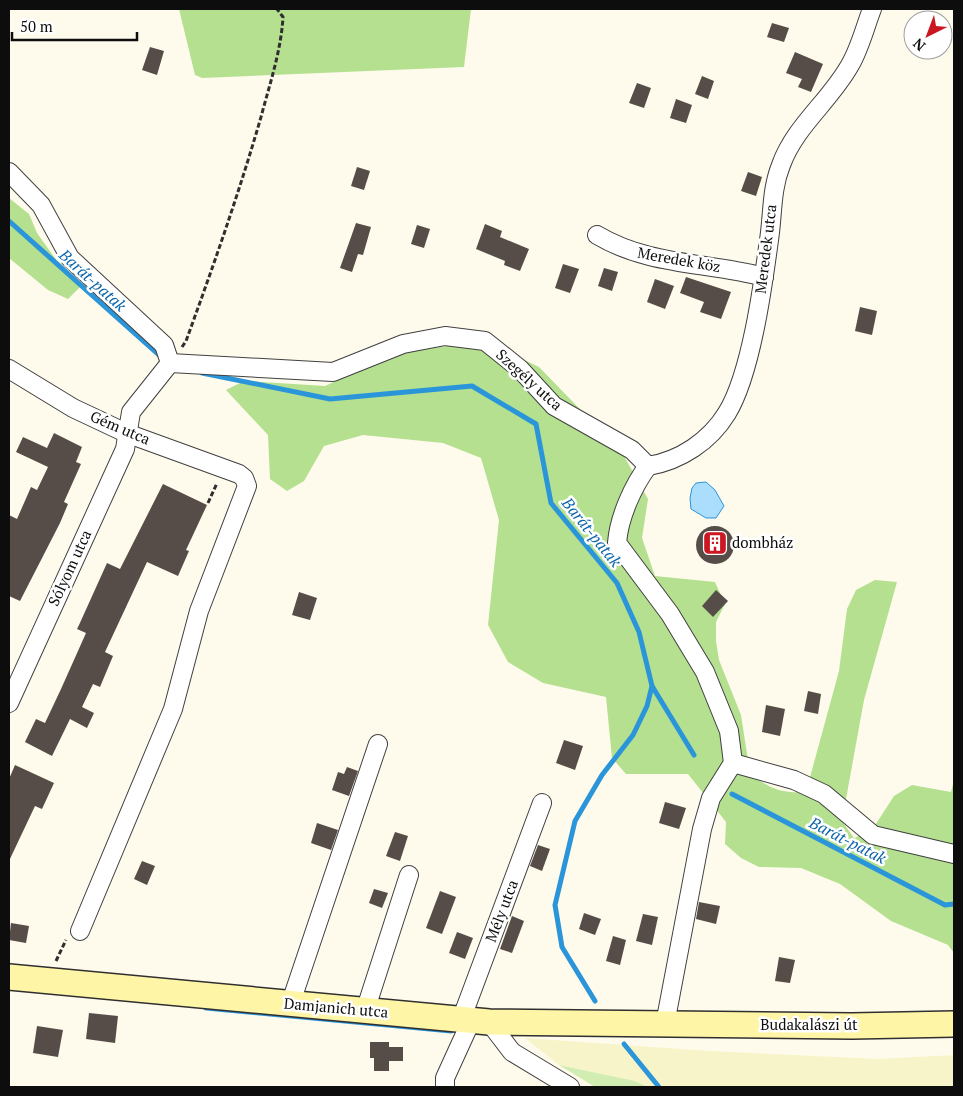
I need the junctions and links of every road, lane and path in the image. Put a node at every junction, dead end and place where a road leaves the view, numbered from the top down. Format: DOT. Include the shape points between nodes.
graph roads {
  1 [pos="277,9"];
  2 [pos="872,9"];
  3 [pos="9,172"];
  4 [pos="597,235"];
  5 [pos="764,276"];
  6 [pos="170,363"];
  7 [pos="9,369"];
  8 [pos="126,433"];
  9 [pos="648,466"];
  10 [pos="231,471"];
  11 [pos="208,503"];
  12 [pos="9,703"];
  13 [pos="378,744"];
  14 [pos="733,763"];
  15 [pos="542,803"];
  16 [pos="954,854"];
  17 [pos="409,875"];
  18 [pos="80,931"];
  19 [pos="9,977"];
  20 [pos="52,982"];
  21 [pos="290,1004"];
  22 [pos="365,1011"];
  23 [pos="474,1021"];
  24 [pos="664,1024"];
  25 [pos="954,1024"];
  26 [pos="445,1087"];
  27 [pos="570,1087"];
  1 -- 6 [label="path" via="283,16 282,42 254,140 186,341"];
  2 -- 5 [label="street, Meredek utca" via="850,66 801,129 781,164 773,190"];
  3 -- 6 [label="street" via="41,205 70,258 164,345"];
  4 -- 5 [label="street, Meredek köz" via="623,249 652,258"];
  5 -- 9 [label="street, Meredek utca" via="742,377 728,412 707,437 683,454 667,463"];
  6 -- 8 [label="street, Sólyom utca" via="131,412"];
  6 -- 9 [label="street, Szegély utca" via="333,372 403,344 445,336 485,341 520,369 554,406 632,450"];
  7 -- 8 [label="street, Gém utca" via="73,408"];
  8 -- 10 [label="street, Gém utca"];
  8 -- 12 [label="street, Sólyom utca" via="125,449"];
  9 -- 14 [label="street" via="639,478 626,510 617,543 670,614 705,672 730,731"];
  10 -- 11 [label="path"];
  10 -- 18 [label="street" via="244,478 247,486 199,610 173,709"];
  13 -- 21 [label="street"];
  14 -- 16 [label="street" via="794,780 824,794 873,835"];
  14 -- 24 [label="street" via="711,798 702,829"];
  15 -- 23 [label="street, Mély utca"];
  17 -- 22 [label="street"];
  18 -- 20 [label="path" via="70,930 55,964"];
  19 -- 20 [label="main road, Damjanich utca"];
  20 -- 21 [label="main road, Damjanich utca"];
  21 -- 22 [label="main road, Damjanich utca"];
  22 -- 23 [label="main road, Damjanich utca"];
  23 -- 24 [label="main road, Damjanich utca"];
  23 -- 26 [label="street, Mély utca" via="445,1078"];
  23 -- 27 [label="street" via="512,1052"];
  24 -- 25 [label="main road, Budakalászi út"];
}
